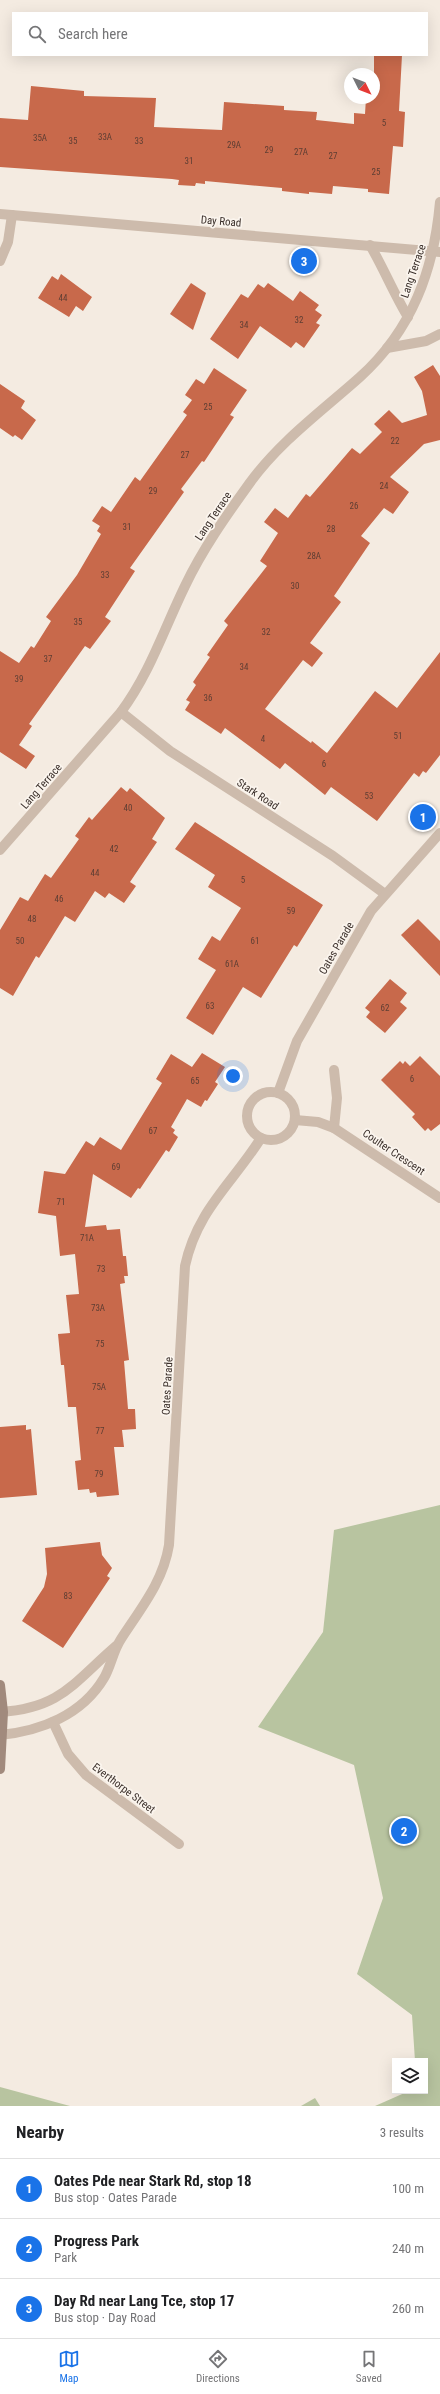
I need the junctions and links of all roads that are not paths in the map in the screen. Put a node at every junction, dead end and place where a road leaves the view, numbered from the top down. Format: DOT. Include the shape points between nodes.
graph roads {
  1 [pos="440,202"];
  2 [pos="0,214"];
  3 [pos="12,215"];
  4 [pos="370,245"];
  5 [pos="437,252"];
  6 [pos="0,260"];
  7 [pos="408,317"];
  8 [pos="440,334"];
  9 [pos="387,348"];
  10 [pos="121,712"];
  11 [pos="440,833"];
  12 [pos="0,850"];
  13 [pos="385,894"];
  14 [pos="334,1070"];
  15 [pos="278,1093"];
  16 [pos="295,1120"];
  17 [pos="334,1128"];
  18 [pos="261,1138"];
  19 [pos="440,1198"];
  20 [pos="118,1644"];
  21 [pos="0,1686"];
  22 [pos="2,1712"];
  23 [pos="53,1722"];
  24 [pos="1,1734"];
  25 [pos="0,1770"];
  26 [pos="179,1844"];
  1 -- 5 [label="street, Lang Terrace"];
  2 -- 3 [label="street, Day Road"];
  3 -- 4 [label="street, Day Road"];
  3 -- 6 [label="street" via="8,242"];
  4 -- 5 [label="street, Day Road"];
  4 -- 7 [label="street"];
  5 -- 7 [label="street, Lang Terrace"];
  7 -- 9 [label="street, Lang Terrace"];
  8 -- 9 [label="street" via="426,341"];
  9 -- 10 [label="street, Lang Terrace" via="360,377 310,419 250,483 198,561 184,586 148,670"];
  10 -- 12 [label="street, Lang Terrace"];
  10 -- 13 [label="street, Stark Road" via="170,751 333,856"];
  11 -- 13 [label="street, Oates Parade"];
  13 -- 15 [label="street, Oates Parade" via="360,930 297,1041"];
  14 -- 17 [label="street" via="337,1098"];
  15 -- 16 [label="street" via="290,1100"];
  15 -- 18 [label="street" via="263,1093 250,1104 247,1115 250,1127"];
  16 -- 17 [label="street, Coulter Crescent" via="318,1122"];
  16 -- 18 [label="street" via="288,1133 282,1137 268,1140"];
  17 -- 19 [label="street, Coulter Crescent"];
  18 -- 20 [label="street, Oates Parade" via="207,1211 188,1250 168,1552 158,1582"];
  20 -- 22 [label="street, Oates Parade" via="78,1682 54,1700 30,1708"];
  20 -- 23 [label="street, Oates Parade" via="104,1678 94,1691 71,1712"];
  21 -- 22 [label="main road"];
  22 -- 24 [label="main road"];
  23 -- 24 [label="street, Oates Parade" via="26,1731"];
  23 -- 26 [label="street, Everthorpe Street" via="68,1754 86,1775"];
  24 -- 25 [label="main road"];
}
